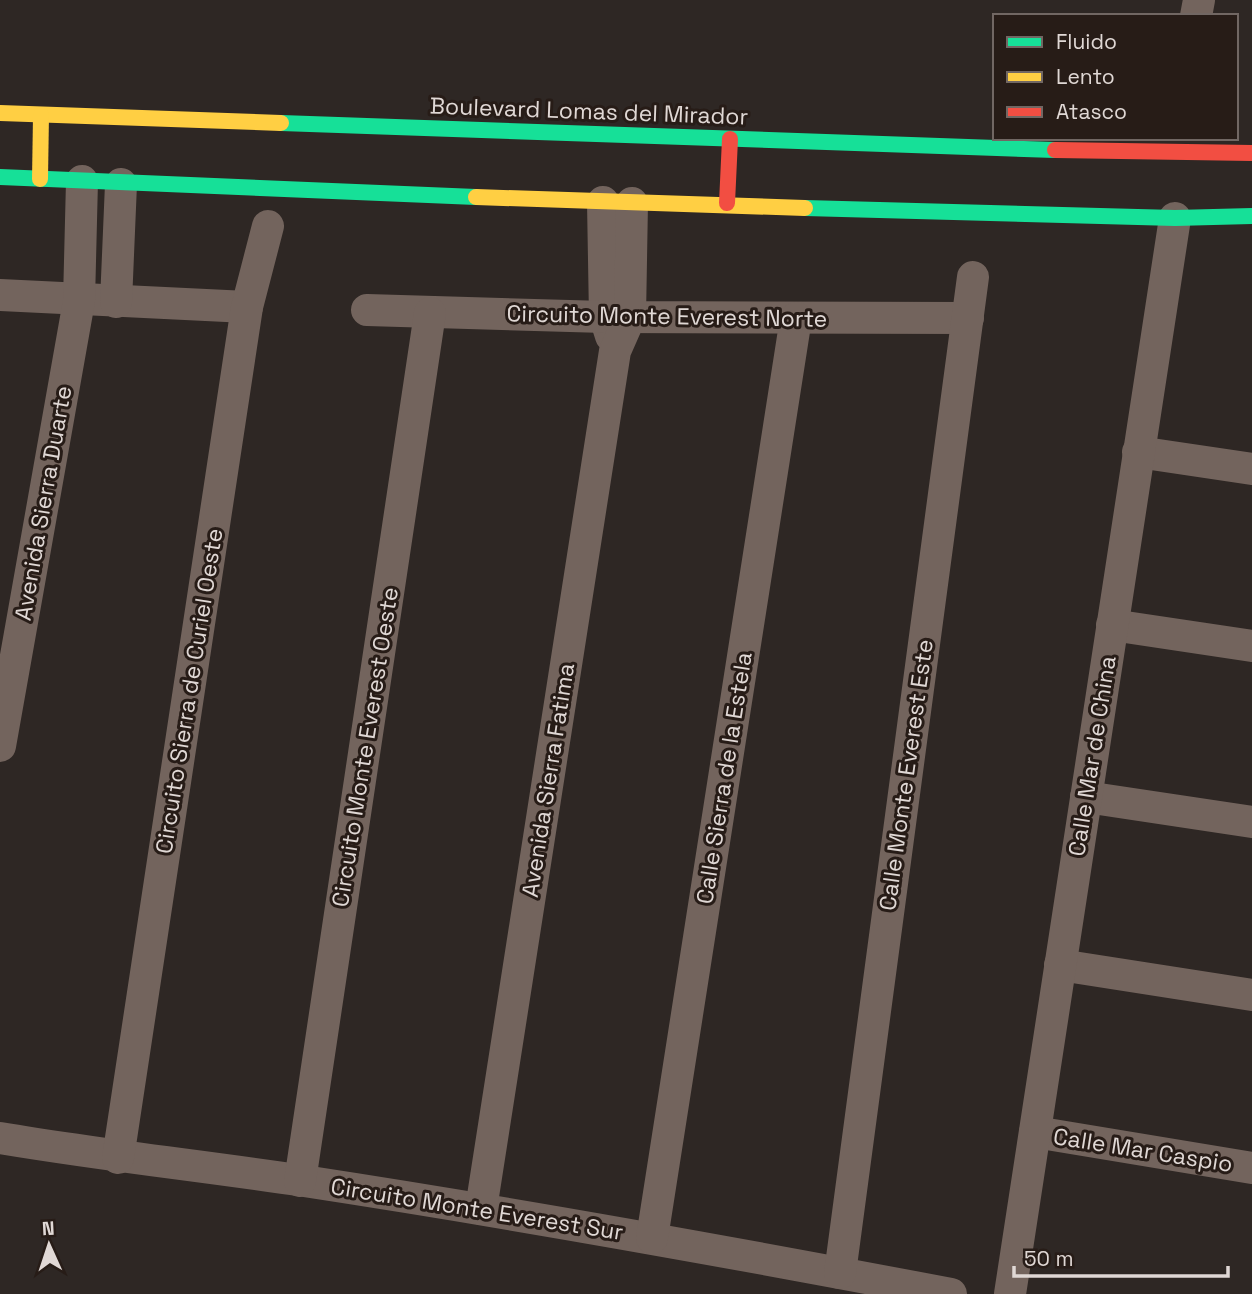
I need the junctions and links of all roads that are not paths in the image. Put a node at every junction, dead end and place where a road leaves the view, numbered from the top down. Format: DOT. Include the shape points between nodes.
graph roads {
  1 [pos="0,113"];
  2 [pos="41,115"];
  3 [pos="730,139"];
  4 [pos="1177,146"];
  5 [pos="1252,153"];
  6 [pos="0,177"];
  7 [pos="40,178"];
  8 [pos="82,181"];
  9 [pos="121,184"];
  10 [pos="617,203"];
  11 [pos="727,203"];
  12 [pos="1252,216"];
  13 [pos="1175,218"];
  14 [pos="268,226"];
  15 [pos="973,276"];
  16 [pos="0,295"];
  17 [pos="79,301"];
  18 [pos="116,302"];
  19 [pos="247,307"];
  20 [pos="367,310"];
  21 [pos="430,313"];
  22 [pos="618,317"];
  23 [pos="796,318"];
  24 [pos="968,318"];
  25 [pos="1138,452"];
  26 [pos="1252,469"];
  27 [pos="1112,625"];
  28 [pos="1252,646"];
  29 [pos="0,746"];
  30 [pos="1086,797"];
  31 [pos="1252,822"];
  32 [pos="1060,965"];
  33 [pos="1252,995"];
  34 [pos="1035,1132"];
  35 [pos="0,1138"];
  36 [pos="118,1158"];
  37 [pos="1252,1168"];
  38 [pos="300,1181"];
  39 [pos="481,1209"];
  40 [pos="652,1238"];
  41 [pos="840,1273"];
  42 [pos="951,1294"];
  43 [pos="1010,1294"];
  1 -- 2 [label="street, Boulevard Lomas del Mirador"];
  2 -- 3 [label="street, Boulevard Lomas del Mirador"];
  2 -- 7 [label="street"];
  3 -- 4 [label="street, Boulevard Lomas del Mirador"];
  3 -- 11 [label="street"];
  4 -- 5 [label="street, Boulevard Lomas del Mirador"];
  6 -- 7 [label="street"];
  7 -- 8 [label="street"];
  8 -- 9 [label="street"];
  8 -- 17 [label="street, Avenida Sierra Duarte"];
  9 -- 10 [label="street"];
  9 -- 18 [label="street"];
  10 -- 11 [label="street"];
  10 -- 22 [label="street, Avenida Sierra Fatima"];
  11 -- 13 [label="street"];
  12 -- 13 [label="street"];
  13 -- 25 [label="street, Calle Mar de China"];
  14 -- 19 [label="street, Circuito Sierra de Curiel Oeste"];
  15 -- 24 [label="street, Calle Monte Everest Este"];
  16 -- 17 [label="street"];
  17 -- 18 [label="street"];
  17 -- 29 [label="street, Avenida Sierra Duarte"];
  18 -- 19 [label="street"];
  19 -- 36 [label="street, Circuito Sierra de Curiel Oeste"];
  20 -- 21 [label="street, Circuito Monte Everest Norte"];
  21 -- 22 [label="street, Circuito Monte Everest Norte"];
  21 -- 38 [label="street, Circuito Monte Everest Oeste"];
  22 -- 23 [label="street, Circuito Monte Everest Norte"];
  22 -- 39 [label="street, Avenida Sierra Fatima"];
  23 -- 24 [label="street, Circuito Monte Everest Norte"];
  23 -- 40 [label="street, Calle Sierra de la Estela"];
  24 -- 41 [label="street, Calle Monte Everest Este"];
  25 -- 26 [label="street"];
  25 -- 27 [label="street, Calle Mar de China"];
  27 -- 28 [label="street"];
  27 -- 30 [label="street, Calle Mar de China"];
  30 -- 31 [label="street"];
  30 -- 32 [label="street, Calle Mar de China"];
  32 -- 33 [label="street"];
  32 -- 34 [label="street, Calle Mar de China"];
  34 -- 37 [label="street, Calle Mar Caspio"];
  34 -- 43 [label="street, Calle Mar de China"];
  35 -- 36 [label="street, Circuito Monte Everest Sur"];
  36 -- 38 [label="street, Circuito Monte Everest Sur"];
  38 -- 39 [label="street, Circuito Monte Everest Sur"];
  39 -- 40 [label="street, Circuito Monte Everest Sur"];
  40 -- 41 [label="street, Circuito Monte Everest Sur"];
  41 -- 42 [label="street, Circuito Monte Everest Sur"];
}
